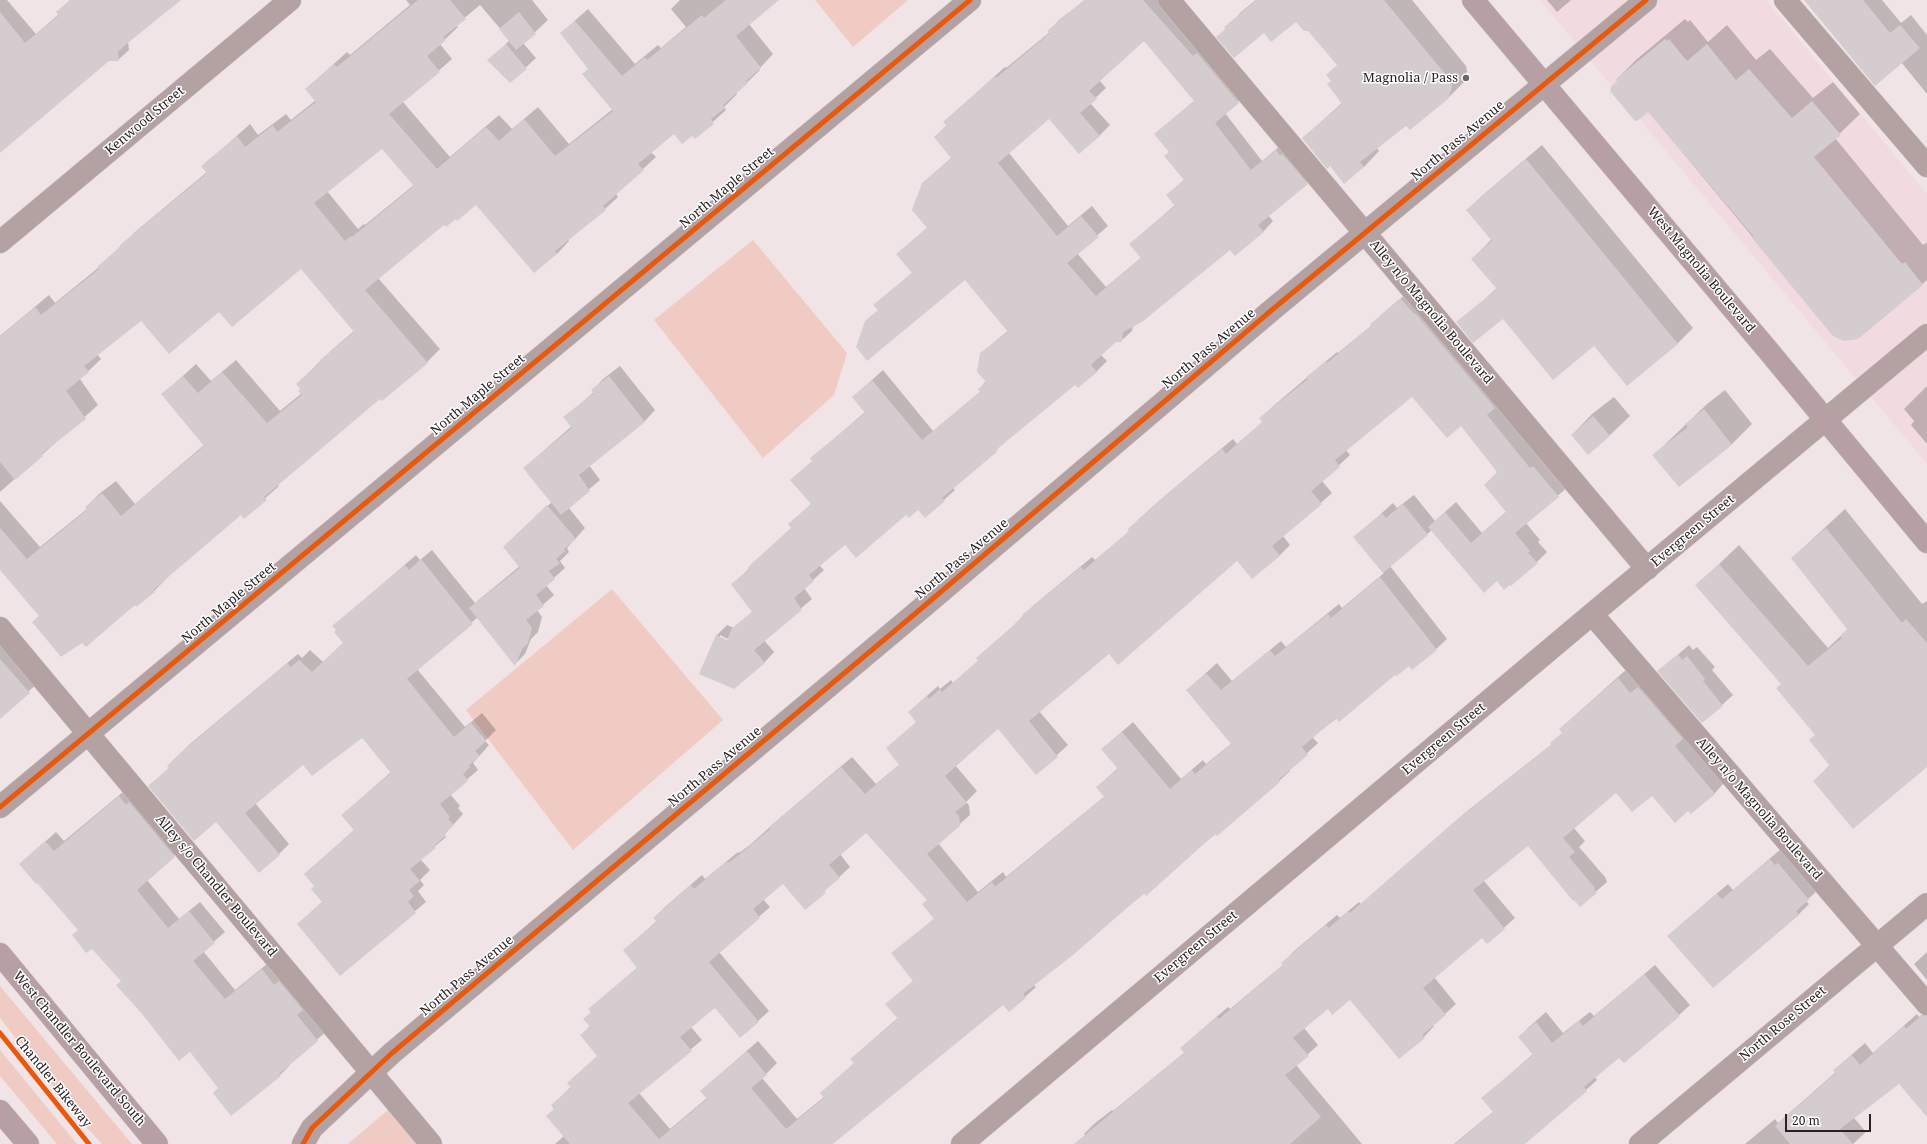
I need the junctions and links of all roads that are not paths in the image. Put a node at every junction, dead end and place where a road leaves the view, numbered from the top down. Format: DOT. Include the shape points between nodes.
graph roads {
  1 [pos="290,0"];
  2 [pos="970,0"];
  3 [pos="1169,0"];
  4 [pos="1473,0"];
  5 [pos="1646,0"];
  6 [pos="1785,0"];
  7 [pos="1543,84"];
  8 [pos="1927,166"];
  9 [pos="1366,234"];
  10 [pos="0,242"];
  11 [pos="1927,335"];
  12 [pos="1826,421"];
  13 [pos="1927,542"];
  14 [pos="1647,569"];
  15 [pos="1592,614"];
  16 [pos="0,628"];
  17 [pos="89,734"];
  18 [pos="0,807"];
  19 [pos="1927,904"];
  20 [pos="1877,946"];
  21 [pos="0,954"];
  22 [pos="1927,1004"];
  23 [pos="371,1071"];
  24 [pos="0,1111"];
  25 [pos="28,1144"];
  26 [pos="158,1144"];
  27 [pos="303,1144"];
  28 [pos="431,1144"];
  29 [pos="962,1144"];
  30 [pos="1640,1144"];
  1 -- 10 [label="street, Kenwood Street"];
  2 -- 17 [label="street, North Maple Street"];
  3 -- 9 [label="street, Alley n/o Magnolia Boulevard"];
  4 -- 7 [label="main road, West Magnolia Boulevard"];
  5 -- 7 [label="street, North Pass Avenue"];
  6 -- 8 [label="street"];
  7 -- 9 [label="street, North Pass Avenue"];
  7 -- 12 [label="main road, West Magnolia Boulevard"];
  9 -- 14 [label="street, Alley n/o Magnolia Boulevard"];
  9 -- 23 [label="street, North Pass Avenue" via="1273,309"];
  11 -- 12 [label="street, Evergreen Street"];
  12 -- 13 [label="main road, West Magnolia Boulevard"];
  12 -- 14 [label="street, Evergreen Street"];
  14 -- 15 [label="street, Evergreen Street"];
  15 -- 20 [label="street, Alley n/o Magnolia Boulevard"];
  15 -- 29 [label="street, Evergreen Street"];
  16 -- 17 [label="street, Alley s/o Chandler Boulevard"];
  17 -- 18 [label="street, North Maple Street"];
  17 -- 23 [label="street, Alley s/o Chandler Boulevard"];
  19 -- 20 [label="street, North Rose Street"];
  20 -- 22 [label="street, Alley n/o Magnolia Boulevard"];
  20 -- 30 [label="street, North Rose Street"];
  21 -- 26 [label="main road, West Chandler Boulevard South"];
  23 -- 27 [label="street, North Pass Avenue" via="312,1128"];
  23 -- 28 [label="street, Alley s/o Chandler Boulevard"];
  24 -- 25 [label="main road"];
}
